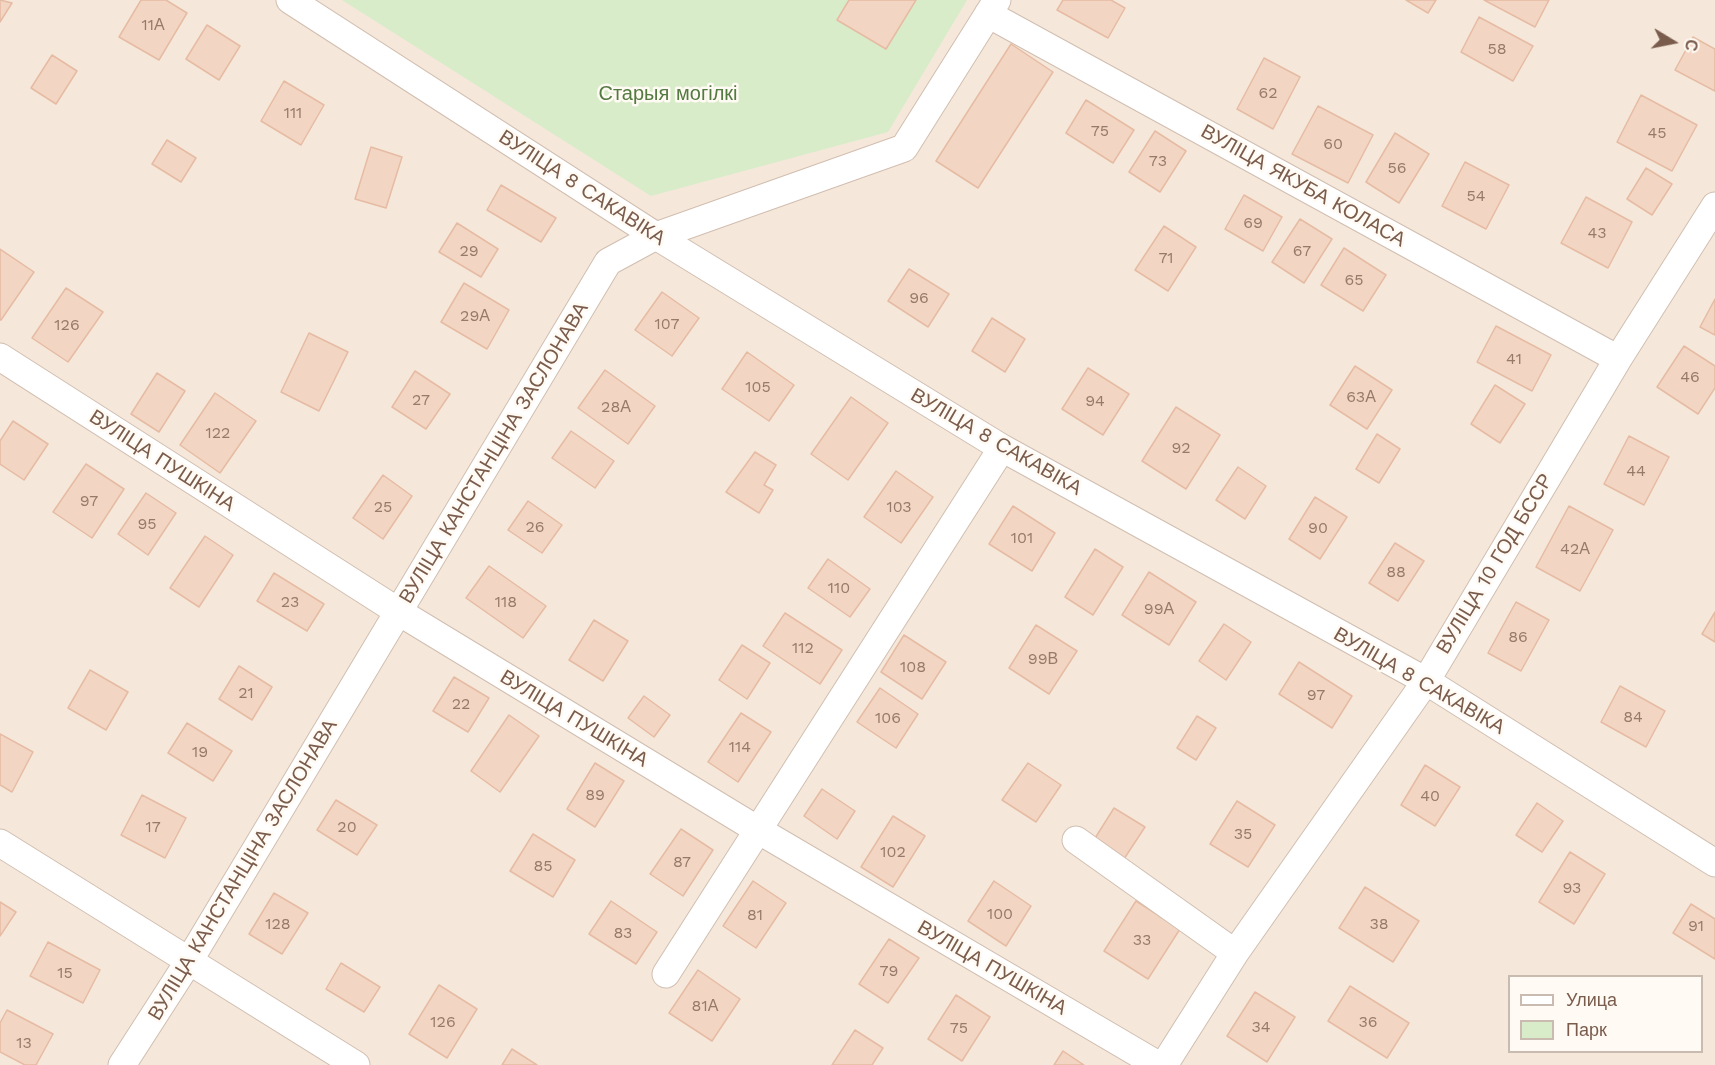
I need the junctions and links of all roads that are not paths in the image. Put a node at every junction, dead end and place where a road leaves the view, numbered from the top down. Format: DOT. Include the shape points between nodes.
graph roads {
  1 [pos="290,0"];
  2 [pos="993,7"];
  3 [pos="1715,206"];
  4 [pos="656,236"];
  5 [pos="0,357"];
  6 [pos="1618,359"];
  7 [pos="1002,448"];
  8 [pos="399,612"];
  9 [pos="1426,681"];
  10 [pos="758,830"];
  11 [pos="1076,840"];
  12 [pos="0,843"];
  13 [pos="1715,863"];
  14 [pos="1235,953"];
  15 [pos="189,961"];
  16 [pos="666,974"];
  17 [pos="122,1065"];
  18 [pos="356,1065"];
  19 [pos="1158,1065"];
  20 [pos="1164,1065"];
  1 -- 4 [label="street, ВУЛІЦА 8 САКАВІКА"];
  2 -- 4 [label="street, ВУЛІЦА КАНСТАНЦІНА ЗАСЛОНАВА" via="904,148"];
  2 -- 6 [label="street, ВУЛІЦА ЯКУБА КОЛАСА"];
  3 -- 6 [label="street, ВУЛІЦА 10 ГОД БССР"];
  4 -- 7 [label="street, ВУЛІЦА 8 САКАВІКА"];
  4 -- 8 [label="street, ВУЛІЦА КАНСТАНЦІНА ЗАСЛОНАВА" via="608,262"];
  5 -- 8 [label="street, ВУЛІЦА ПУШКІНА"];
  6 -- 9 [label="street, ВУЛІЦА 10 ГОД БССР"];
  7 -- 9 [label="street, ВУЛІЦА 8 САКАВІКА"];
  7 -- 10 [label="street"];
  8 -- 10 [label="street, ВУЛІЦА ПУШКІНА"];
  8 -- 15 [label="street, ВУЛІЦА КАНСТАНЦІНА ЗАСЛОНАВА"];
  9 -- 13 [label="street, ВУЛІЦА 8 САКАВІКА"];
  9 -- 14 [label="street, ВУЛІЦА 10 ГОД БССР"];
  10 -- 16 [label="street"];
  10 -- 19 [label="street, ВУЛІЦА ПУШКІНА"];
  11 -- 14 [label="street"];
  12 -- 15 [label="street"];
  14 -- 20 [label="street, ВУЛІЦА 10 ГОД БССР"];
  15 -- 17 [label="street, ВУЛІЦА КАНСТАНЦІНА ЗАСЛОНАВА"];
  15 -- 18 [label="street"];
}
